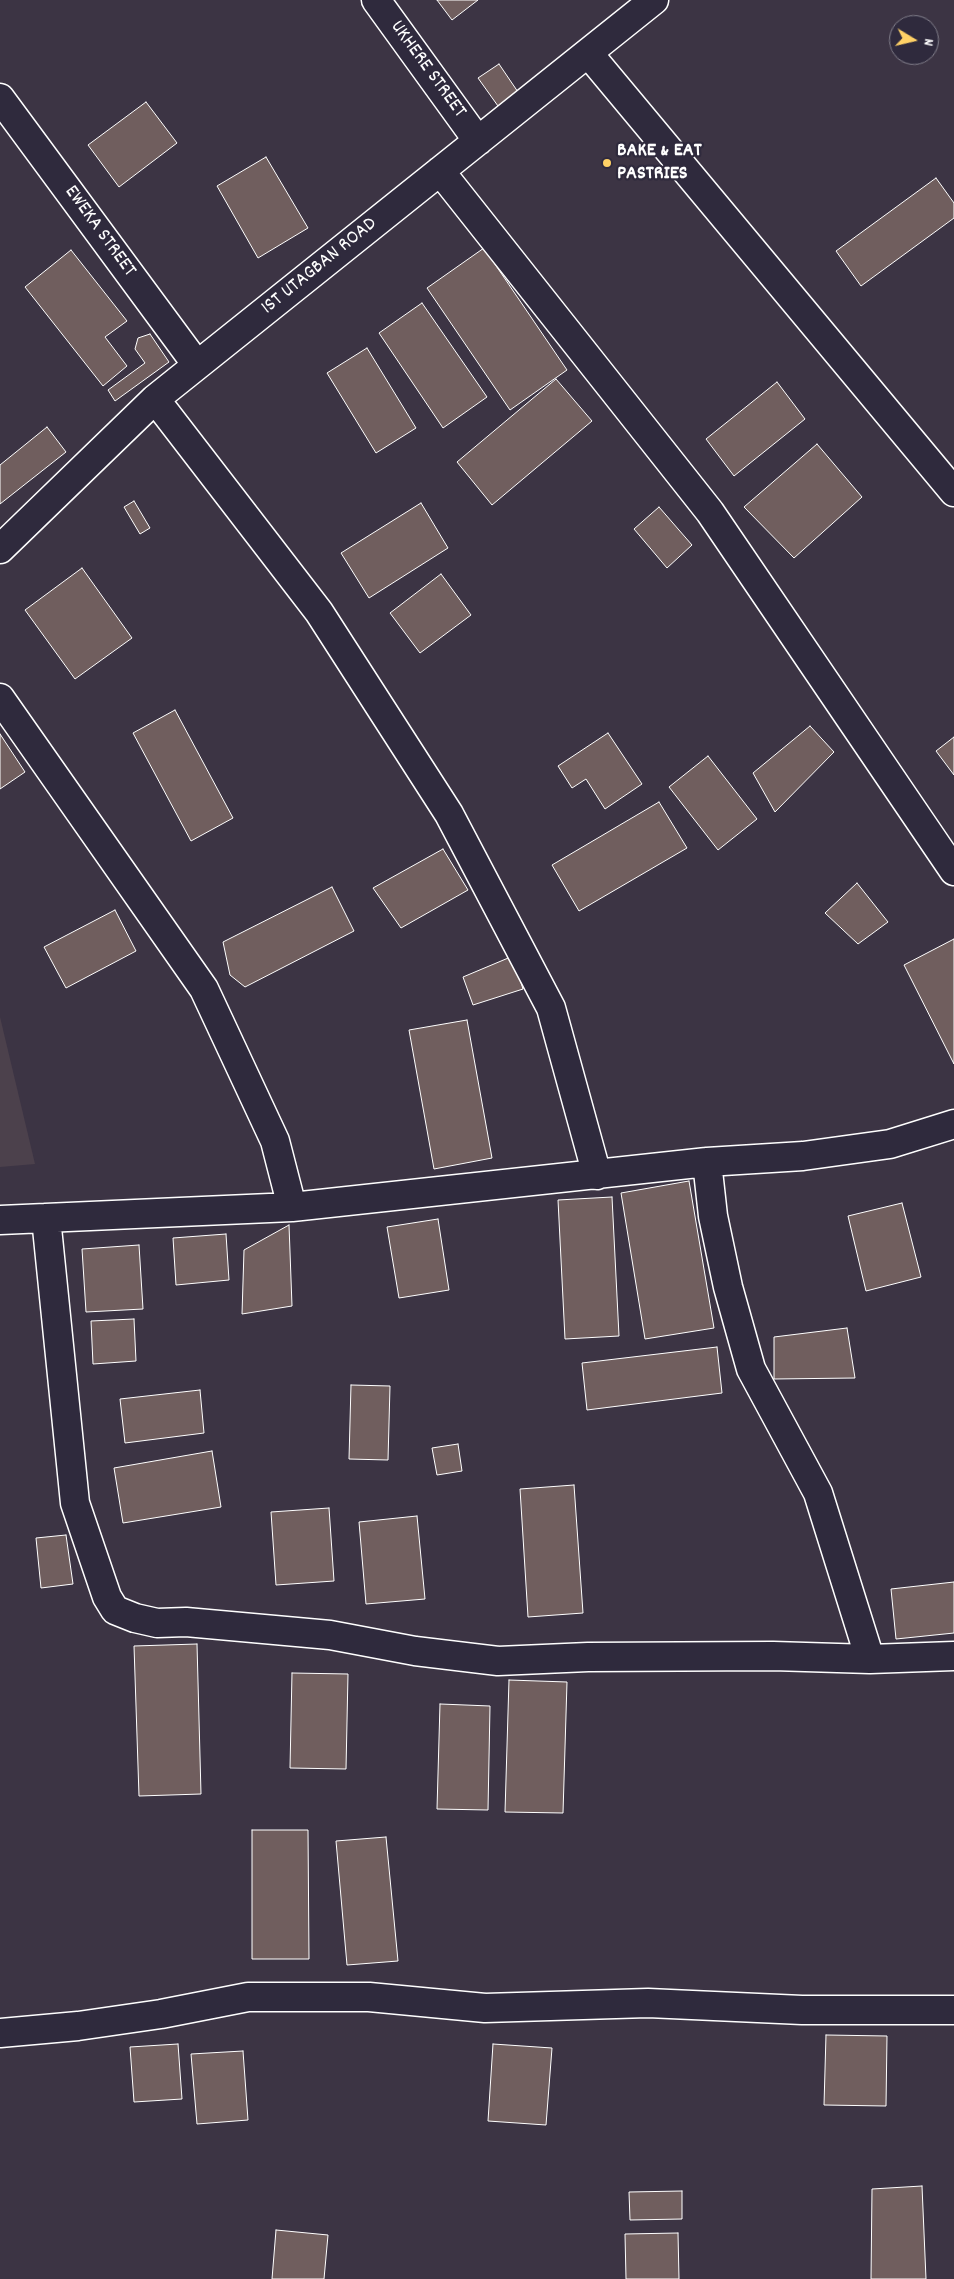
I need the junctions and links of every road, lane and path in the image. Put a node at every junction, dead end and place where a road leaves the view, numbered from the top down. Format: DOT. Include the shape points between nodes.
graph roads {
  1 [pos="376,0"];
  2 [pos="654,0"];
  3 [pos="588,53"];
  4 [pos="0,98"];
  5 [pos="478,141"];
  6 [pos="440,171"];
  7 [pos="197,365"];
  8 [pos="155,399"];
  9 [pos="954,492"];
  10 [pos="0,549"];
  11 [pos="0,698"];
  12 [pos="954,871"];
  13 [pos="954,1124"];
  14 [pos="708,1162"];
  15 [pos="597,1175"];
  16 [pos="292,1207"];
  17 [pos="46,1218"];
  18 [pos="0,1220"];
  19 [pos="954,1656"];
  20 [pos="870,1658"];
  21 [pos="954,2010"];
  22 [pos="0,2033"];
  1 -- 5 [label="street, UKHERE STREET"];
  2 -- 3 [label="street, 1ST UTAGBAN ROAD"];
  3 -- 5 [label="street, 1ST UTAGBAN ROAD"];
  3 -- 9 [label="street"];
  4 -- 7 [label="street, EWEKA STREET"];
  5 -- 6 [label="street, 1ST UTAGBAN ROAD"];
  6 -- 7 [label="street, 1ST UTAGBAN ROAD"];
  6 -- 12 [label="street" via="710,512"];
  7 -- 8 [label="street, 1ST UTAGBAN ROAD"];
  8 -- 10 [label="street, 1ST UTAGBAN ROAD"];
  8 -- 15 [label="street" via="319,612 449,814 551,1008"];
  11 -- 16 [label="street" via="204,989 275,1141"];
  13 -- 14 [label="street" via="890,1144 803,1156"];
  14 -- 15 [label="street"];
  14 -- 20 [label="street" via="726,1278 751,1369 818,1493"];
  15 -- 16 [label="street"];
  16 -- 17 [label="street"];
  17 -- 18 [label="street"];
  17 -- 20 [label="street" via="75,1503 107,1597 116,1610 157,1623 186,1622 330,1634 416,1651 498,1661 588,1657"];
  19 -- 20 [label="street"];
  21 -- 22 [label="street" via="802,2010 648,2004 485,2008 368,1997 248,1997 152,2015"];
}
